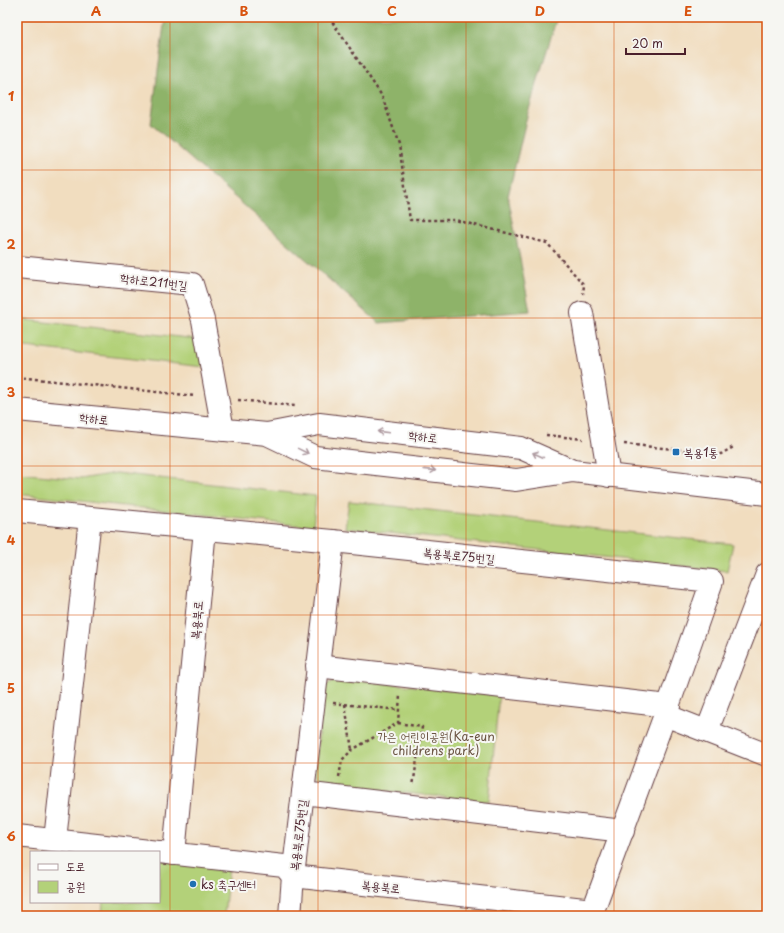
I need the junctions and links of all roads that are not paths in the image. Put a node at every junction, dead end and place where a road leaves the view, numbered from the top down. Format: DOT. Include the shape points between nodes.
graph roads {
  1 [pos="17,267"];
  2 [pos="582,313"];
  3 [pos="17,410"];
  4 [pos="223,430"];
  5 [pos="268,434"];
  6 [pos="574,472"];
  7 [pos="609,476"];
  8 [pos="767,494"];
  9 [pos="17,511"];
  10 [pos="90,518"];
  11 [pos="204,529"];
  12 [pos="332,541"];
  13 [pos="767,574"];
  14 [pos="318,666"];
  15 [pos="667,710"];
  16 [pos="707,731"];
  17 [pos="767,755"];
  18 [pos="303,793"];
  19 [pos="623,831"];
  20 [pos="17,836"];
  21 [pos="55,840"];
  22 [pos="147,851"];
  23 [pos="164,853"];
  24 [pos="293,876"];
  25 [pos="592,913"];
  26 [pos="290,916"];
  1 -- 4 [label="street, 학하로211번길" via="192,284 203,320"];
  2 -- 7 [label="street"];
  3 -- 4 [label="street, 학하로"];
  4 -- 5 [label="street, 학하로"];
  5 -- 6 [label="street, 학하로, one-way" via="315,457 516,480"];
  6 -- 5 [label="street, 학하로, one-way" via="521,448 319,424"];
  6 -- 7 [label="street, 학하로"];
  7 -- 8 [label="street, 학하로"];
  9 -- 10 [label="street"];
  10 -- 11 [label="street"];
  10 -- 21 [label="street"];
  11 -- 12 [label="street"];
  11 -- 23 [label="street, 복용북로"];
  12 -- 14 [label="street, 복용북로75번길"];
  12 -- 15 [label="street, 복용북로75번길" via="712,581"];
  13 -- 16 [label="street"];
  14 -- 15 [label="street"];
  14 -- 18 [label="street, 복용북로75번길"];
  15 -- 16 [label="street"];
  15 -- 19 [label="street"];
  16 -- 17 [label="street"];
  18 -- 19 [label="street, 복용북로75번길"];
  18 -- 24 [label="street, 복용북로75번길"];
  19 -- 25 [label="street"];
  20 -- 21 [label="street, 복용북로"];
  21 -- 22 [label="street, 복용북로"];
  23 -- 24 [label="street, 복용북로" via="284,866"];
  24 -- 25 [label="street, 복용북로"];
  24 -- 26 [label="street, 복용북로75번길"];
}
